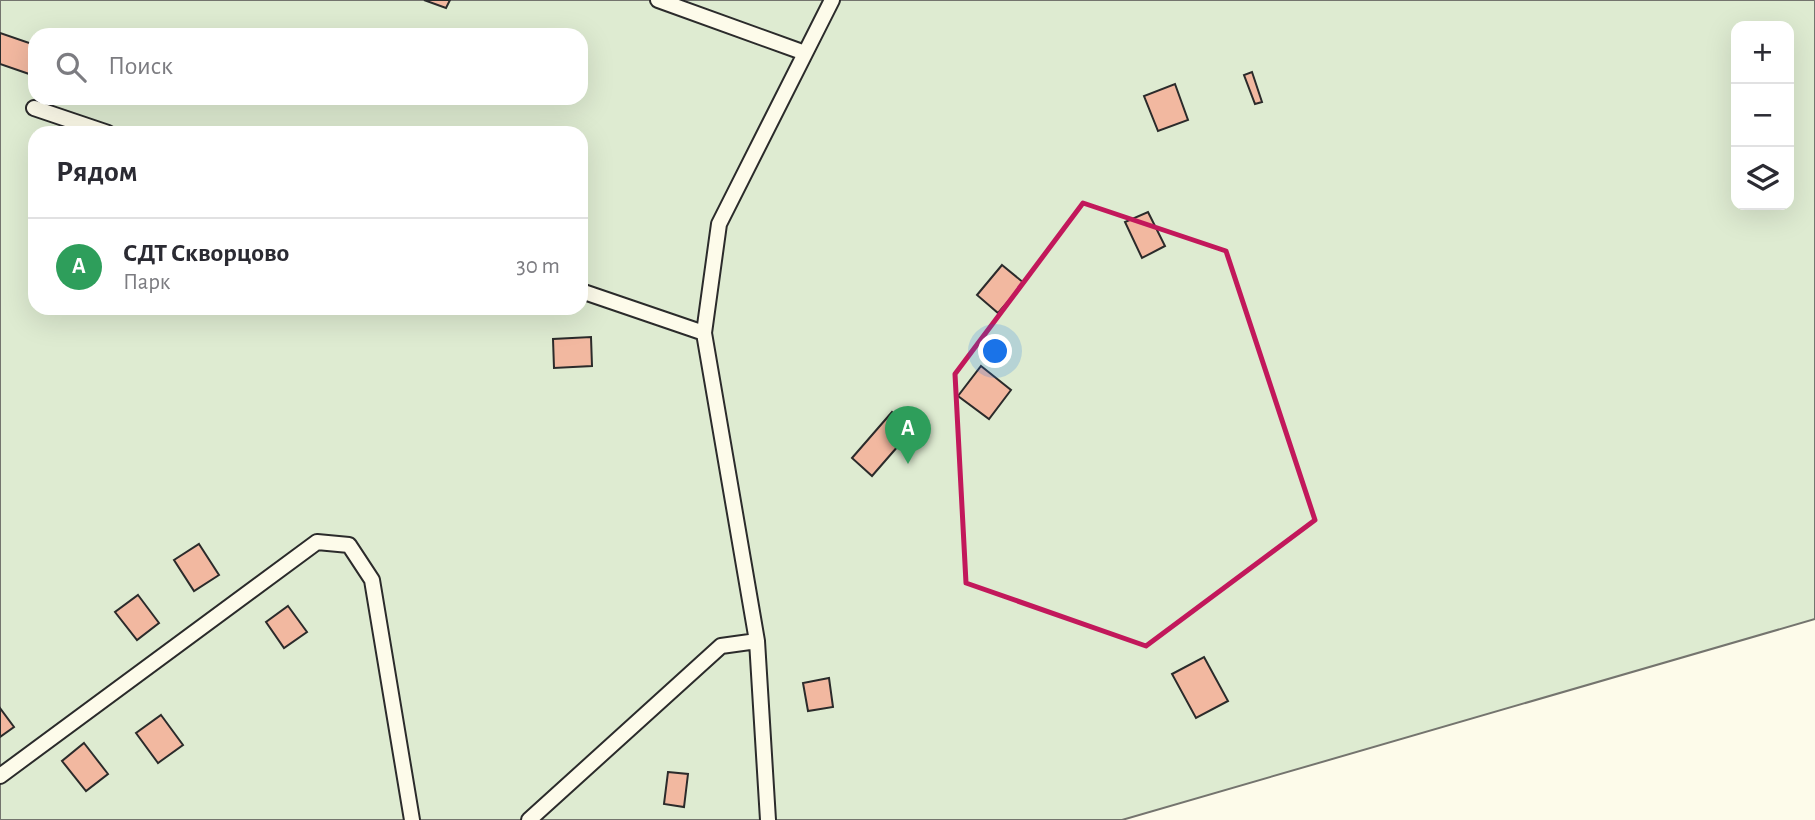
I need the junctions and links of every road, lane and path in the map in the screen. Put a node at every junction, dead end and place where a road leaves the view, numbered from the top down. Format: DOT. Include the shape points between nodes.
graph roads {
  1 [pos="657,0"];
  2 [pos="832,0"];
  3 [pos="806,53"];
  4 [pos="34,108"];
  5 [pos="87,126"];
  6 [pos="588,294"];
  7 [pos="704,333"];
  8 [pos="757,640"];
  9 [pos="0,776"];
  10 [pos="412,820"];
  11 [pos="530,820"];
  12 [pos="768,820"];
  1 -- 3 [label="lane"];
  2 -- 3 [label="lane"];
  3 -- 7 [label="lane" via="719,224"];
  4 -- 5 [label="lane"];
  6 -- 7 [label="lane"];
  7 -- 8 [label="lane"];
  8 -- 11 [label="lane" via="721,646"];
  8 -- 12 [label="lane"];
  9 -- 10 [label="lane" via="317,542 349,545 372,580"];
}
